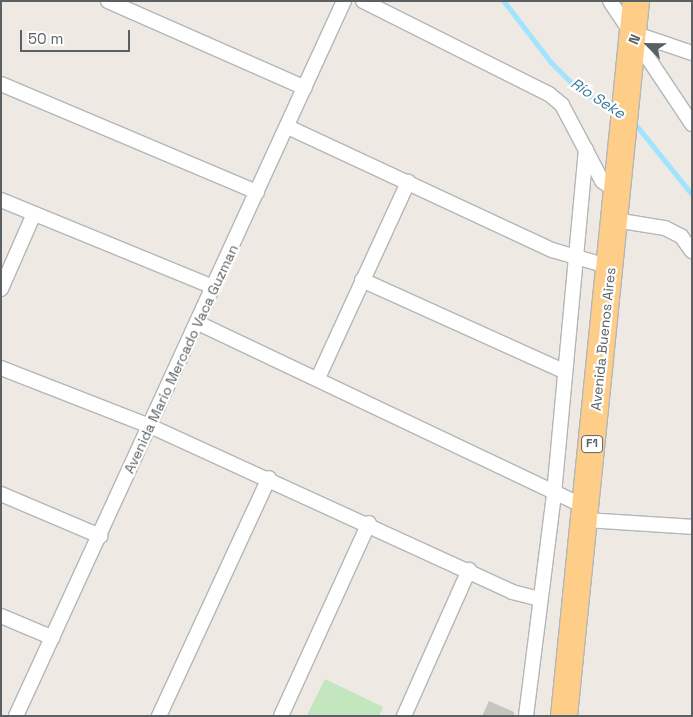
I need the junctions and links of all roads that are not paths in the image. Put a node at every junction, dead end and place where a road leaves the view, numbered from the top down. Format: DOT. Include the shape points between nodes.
graph roads {
  1 [pos="108,1"];
  2 [pos="344,1"];
  3 [pos="363,1"];
  4 [pos="610,1"];
  5 [pos="636,1"];
  6 [pos="129,5"];
  7 [pos="633,33"];
  8 [pos="692,53"];
  9 [pos="1,84"];
  10 [pos="305,88"];
  11 [pos="692,124"];
  12 [pos="288,127"];
  13 [pos="586,149"];
  14 [pos="408,182"];
  15 [pos="619,182"];
  16 [pos="258,192"];
  17 [pos="1,200"];
  18 [pos="34,214"];
  19 [pos="615,220"];
  20 [pos="692,251"];
  21 [pos="574,256"];
  22 [pos="610,267"];
  23 [pos="362,280"];
  24 [pos="213,287"];
  25 [pos="1,289"];
  26 [pos="198,323"];
  27 [pos="1,368"];
  28 [pos="564,371"];
  29 [pos="318,378"];
  30 [pos="150,426"];
  31 [pos="269,478"];
  32 [pos="1,494"];
  33 [pos="554,494"];
  34 [pos="585,514"];
  35 [pos="369,523"];
  36 [pos="692,528"];
  37 [pos="100,536"];
  38 [pos="469,570"];
  39 [pos="540,599"];
  40 [pos="1,616"];
  41 [pos="53,638"];
  42 [pos="16,716"];
  43 [pos="159,716"];
  44 [pos="281,716"];
  45 [pos="404,716"];
  46 [pos="526,716"];
  47 [pos="564,716"];
  1 -- 6 [label="street"];
  2 -- 10 [label="street, Avenida Mario Mercado Vaca Guzman"];
  3 -- 13 [label="street" via="549,94 562,105"];
  4 -- 7 [label="street"];
  5 -- 7 [label="highway, F1"];
  6 -- 10 [label="street"];
  7 -- 8 [label="street"];
  7 -- 11 [label="street"];
  7 -- 15 [label="highway, F1"];
  9 -- 16 [label="street"];
  10 -- 12 [label="street, Avenida Mario Mercado Vaca Guzman"];
  12 -- 14 [label="street"];
  12 -- 16 [label="street, Avenida Mario Mercado Vaca Guzman"];
  13 -- 15 [label="street" via="602,181"];
  13 -- 21 [label="street"];
  14 -- 21 [label="street" via="552,250"];
  14 -- 23 [label="street"];
  15 -- 19 [label="highway, Avenida Buenos Aires / F1"];
  16 -- 24 [label="street, Avenida Mario Mercado Vaca Guzman"];
  17 -- 18 [label="street"];
  18 -- 24 [label="street"];
  18 -- 25 [label="street"];
  19 -- 20 [label="street" via="665,228 681,236"];
  19 -- 22 [label="highway, Avenida Buenos Aires / F1"];
  21 -- 22 [label="street"];
  21 -- 28 [label="street"];
  22 -- 34 [label="highway, Avenida Buenos Aires / F1"];
  23 -- 28 [label="street"];
  23 -- 29 [label="street"];
  24 -- 26 [label="street, Avenida Mario Mercado Vaca Guzman"];
  26 -- 29 [label="street"];
  26 -- 30 [label="street, Avenida Mario Mercado Vaca Guzman"];
  27 -- 30 [label="street"];
  28 -- 33 [label="street"];
  29 -- 33 [label="street"];
  30 -- 31 [label="street"];
  30 -- 37 [label="street, Avenida Mario Mercado Vaca Guzman"];
  31 -- 35 [label="street"];
  31 -- 43 [label="street"];
  32 -- 37 [label="street"];
  33 -- 34 [label="street"];
  33 -- 39 [label="street"];
  34 -- 36 [label="street"];
  34 -- 47 [label="highway, Avenida Buenos Aires / F1"];
  35 -- 38 [label="street"];
  35 -- 44 [label="street"];
  37 -- 41 [label="street, Avenida Mario Mercado Vaca Guzman"];
  38 -- 39 [label="street" via="512,592"];
  38 -- 45 [label="street"];
  39 -- 46 [label="street"];
  40 -- 41 [label="street"];
  41 -- 42 [label="street, Avenida Mario Mercado Vaca Guzman"];
}
